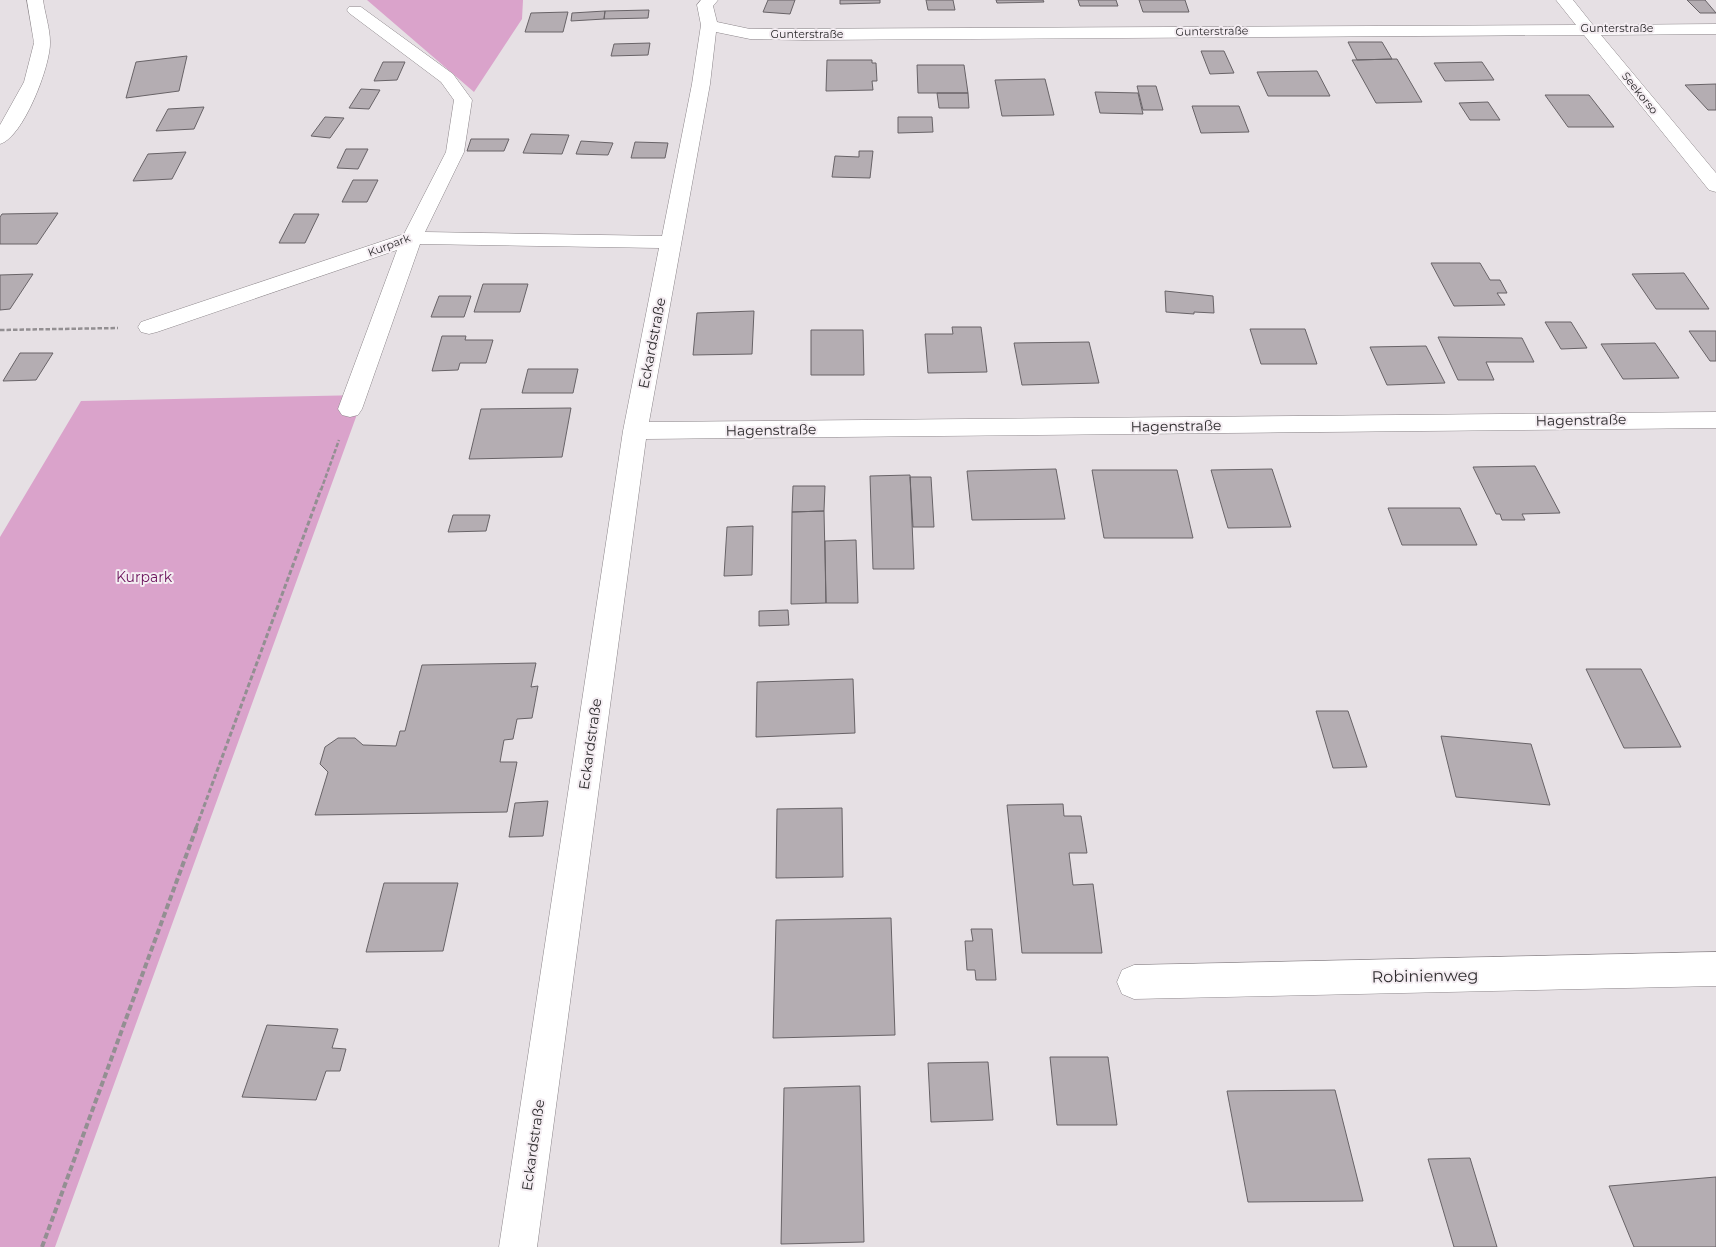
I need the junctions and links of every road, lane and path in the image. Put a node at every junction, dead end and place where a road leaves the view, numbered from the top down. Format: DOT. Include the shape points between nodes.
graph roads {
  1 [pos="35,0"];
  2 [pos="710,0"];
  3 [pos="1564,0"];
  4 [pos="355,10"];
  5 [pos="709,25"];
  6 [pos="1588,28"];
  7 [pos="1716,28"];
  8 [pos="0,138"];
  9 [pos="1716,186"];
  10 [pos="412,238"];
  11 [pos="671,242"];
  12 [pos="149,327"];
  13 [pos="0,330"];
  14 [pos="350,409"];
  15 [pos="1716,420"];
  16 [pos="635,431"];
  17 [pos="1716,969"];
  18 [pos="1134,982"];
  19 [pos="42,1247"];
  20 [pos="518,1247"];
  1 -- 8 [label="street" via="42,43 33,82 13,121"];
  2 -- 5 [label="street, Eckardstraße" via="705,5"];
  3 -- 6 [label="street, Seekorso"];
  4 -- 10 [label="street, Kurpark" via="447,78 463,100 455,152"];
  5 -- 6 [label="street, Gunterstraße" via="750,34 804,35"];
  5 -- 11 [label="street, Eckardstraße"];
  6 -- 7 [label="street, Gunterstraße"];
  6 -- 9 [label="street, Seekorso"];
  10 -- 11 [label="street"];
  10 -- 12 [label="street, Kurpark"];
  10 -- 14 [label="street"];
  11 -- 16 [label="street, Eckardstraße"];
  12 -- 13 [label="path"];
  14 -- 19 [label="path"];
  15 -- 16 [label="street, Hagenstraße"];
  16 -- 20 [label="street, Eckardstraße"];
  17 -- 18 [label="street, Robinienweg"];
}
